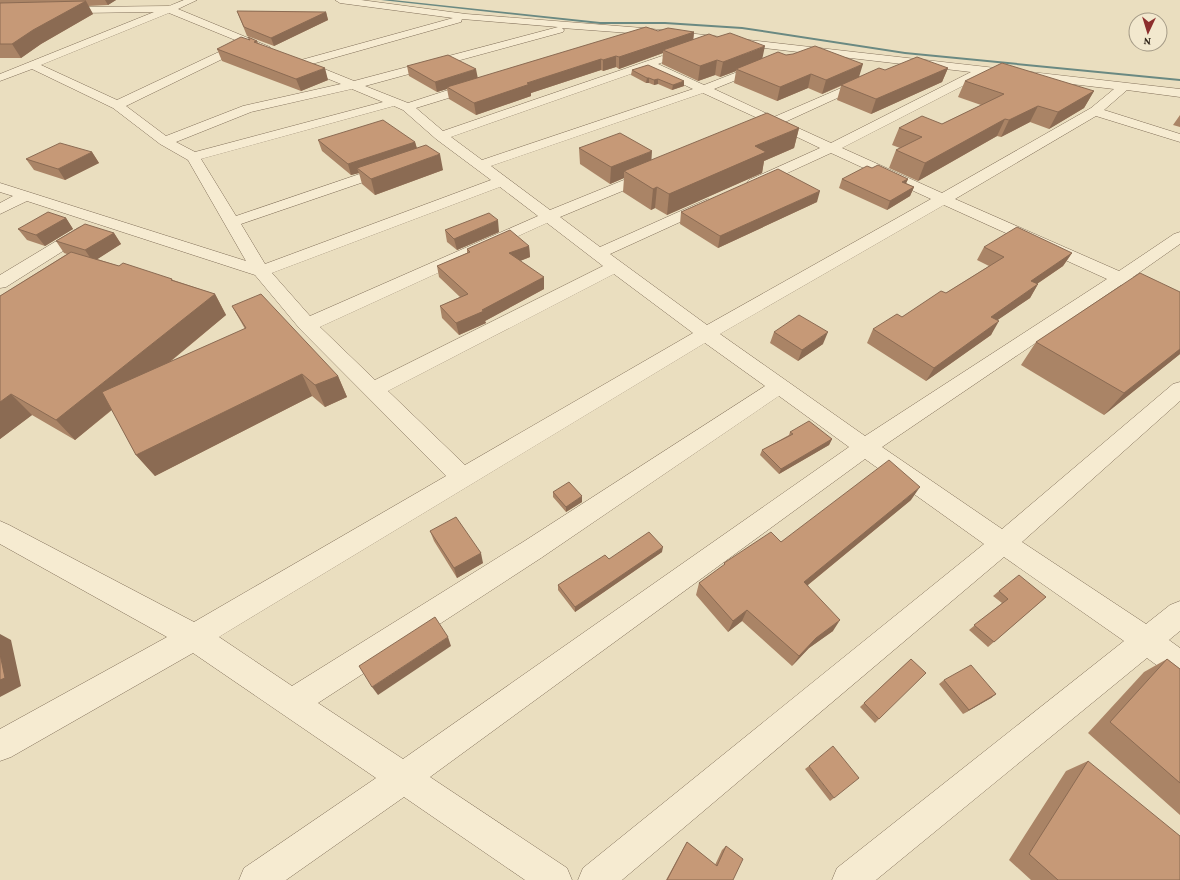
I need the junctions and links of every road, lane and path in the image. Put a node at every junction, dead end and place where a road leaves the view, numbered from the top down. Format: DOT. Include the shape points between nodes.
graph roads {
  1 [pos="192,0"];
  2 [pos="340,0"];
  3 [pos="169,10"];
  4 [pos="0,11"];
  5 [pos="466,17"];
  6 [pos="575,26"];
  7 [pos="643,31"];
  8 [pos="614,40"];
  9 [pos="716,40"];
  10 [pos="249,42"];
  11 [pos="694,48"];
  12 [pos="802,50"];
  13 [pos="672,56"];
  14 [pos="290,59"];
  15 [pos="909,62"];
  16 [pos="649,64"];
  17 [pos="32,65"];
  18 [pos="985,70"];
  19 [pos="0,78"];
  20 [pos="488,81"];
  21 [pos="354,85"];
  22 [pos="1124,86"];
  23 [pos="704,89"];
  24 [pos="1180,93"];
  25 [pos="117,105"];
  26 [pos="401,105"];
  27 [pos="1094,111"];
  28 [pos="774,122"];
  29 [pos="441,136"];
  30 [pos="738,137"];
  31 [pos="1180,138"];
  32 [pos="165,141"];
  33 [pos="455,146"];
  34 [pos="831,148"];
  35 [pos="440,151"];
  36 [pos="193,157"];
  37 [pos="403,164"];
  38 [pos="481,166"];
  39 [pos="666,168"];
  40 [pos="502,181"];
  41 [pos="0,187"];
  42 [pos="744,187"];
  43 [pos="26,195"];
  44 [pos="722,197"];
  45 [pos="943,199"];
  46 [pos="0,210"];
  47 [pos="550,216"];
  48 [pos="102,220"];
  49 [pos="232,222"];
  50 [pos="1180,237"];
  51 [pos="599,254"];
  52 [pos="616,266"];
  53 [pos="261,271"];
  54 [pos="1120,278"];
  55 [pos="0,283"];
  56 [pos="1180,305"];
  57 [pos="307,325"];
  58 [pos="706,334"];
  59 [pos="780,386"];
  60 [pos="1180,388"];
  61 [pos="374,390"];
  62 [pos="865,447"];
  63 [pos="463,478"];
  64 [pos="0,532"];
  65 [pos="1003,543"];
  66 [pos="1180,614"];
  67 [pos="194,637"];
  68 [pos="1148,641"];
  69 [pos="1180,665"];
  70 [pos="291,702"];
  71 [pos="0,746"];
  72 [pos="403,778"];
  73 [pos="256,880"];
  74 [pos="555,880"];
  75 [pos="595,880"];
  76 [pos="849,880"];
  1 -- 3 [label="street"];
  2 -- 5 [label="street"];
  3 -- 4 [label="street"];
  3 -- 10 [label="street"];
  3 -- 17 [label="street"];
  5 -- 6 [label="street"];
  5 -- 14 [label="street"];
  6 -- 7 [label="street"];
  6 -- 21 [label="street"];
  7 -- 8 [label="street"];
  7 -- 9 [label="street"];
  9 -- 11 [label="street"];
  9 -- 12 [label="street"];
  10 -- 14 [label="street"];
  10 -- 25 [label="street"];
  12 -- 15 [label="street"];
  12 -- 23 [label="street"];
  13 -- 16 [label="street"];
  14 -- 21 [label="street"];
  15 -- 18 [label="street"];
  15 -- 28 [label="street"];
  16 -- 23 [label="street"];
  16 -- 29 [label="street"];
  17 -- 19 [label="street"];
  17 -- 25 [label="street"];
  18 -- 22 [label="street"];
  18 -- 34 [label="street"];
  20 -- 26 [label="street"];
  21 -- 26 [label="street"];
  21 -- 32 [label="street" via="246,109"];
  22 -- 24 [label="street"];
  22 -- 27 [label="street"];
  23 -- 28 [label="street"];
  23 -- 38 [label="street"];
  25 -- 32 [label="street"];
  26 -- 29 [label="street"];
  26 -- 36 [label="street"];
  27 -- 31 [label="street"];
  27 -- 45 [label="street"];
  28 -- 30 [label="street"];
  28 -- 34 [label="street"];
  29 -- 33 [label="street"];
  32 -- 36 [label="street"];
  33 -- 35 [label="street"];
  33 -- 38 [label="street"];
  34 -- 42 [label="street"];
  34 -- 45 [label="street"];
  36 -- 49 [label="street"];
  37 -- 49 [label="street"];
  38 -- 40 [label="street"];
  39 -- 47 [label="street"];
  40 -- 47 [label="street"];
  40 -- 53 [label="street"];
  41 -- 43 [label="street"];
  43 -- 46 [label="street"];
  43 -- 48 [label="street"];
  44 -- 51 [label="street"];
  45 -- 54 [label="street"];
  45 -- 58 [label="street"];
  47 -- 51 [label="street"];
  47 -- 57 [label="street"];
  48 -- 53 [label="street"];
  48 -- 55 [label="street"];
  49 -- 53 [label="street"];
  50 -- 54 [label="street"];
  51 -- 52 [label="street"];
  52 -- 58 [label="street"];
  52 -- 61 [label="street"];
  53 -- 57 [label="street"];
  54 -- 56 [label="street"];
  54 -- 62 [label="street"];
  57 -- 61 [label="street"];
  58 -- 59 [label="street"];
  58 -- 63 [label="street"];
  59 -- 62 [label="street"];
  59 -- 70 [label="street" via="532,550"];
  60 -- 65 [label="street"];
  61 -- 63 [label="street"];
  62 -- 65 [label="street"];
  62 -- 72 [label="street"];
  63 -- 67 [label="street"];
  64 -- 67 [label="street"];
  65 -- 68 [label="street"];
  65 -- 75 [label="street"];
  66 -- 68 [label="street"];
  67 -- 70 [label="street"];
  67 -- 71 [label="street"];
  68 -- 69 [label="street"];
  68 -- 76 [label="street"];
  70 -- 72 [label="street"];
  72 -- 73 [label="street"];
  72 -- 74 [label="street"];
}
